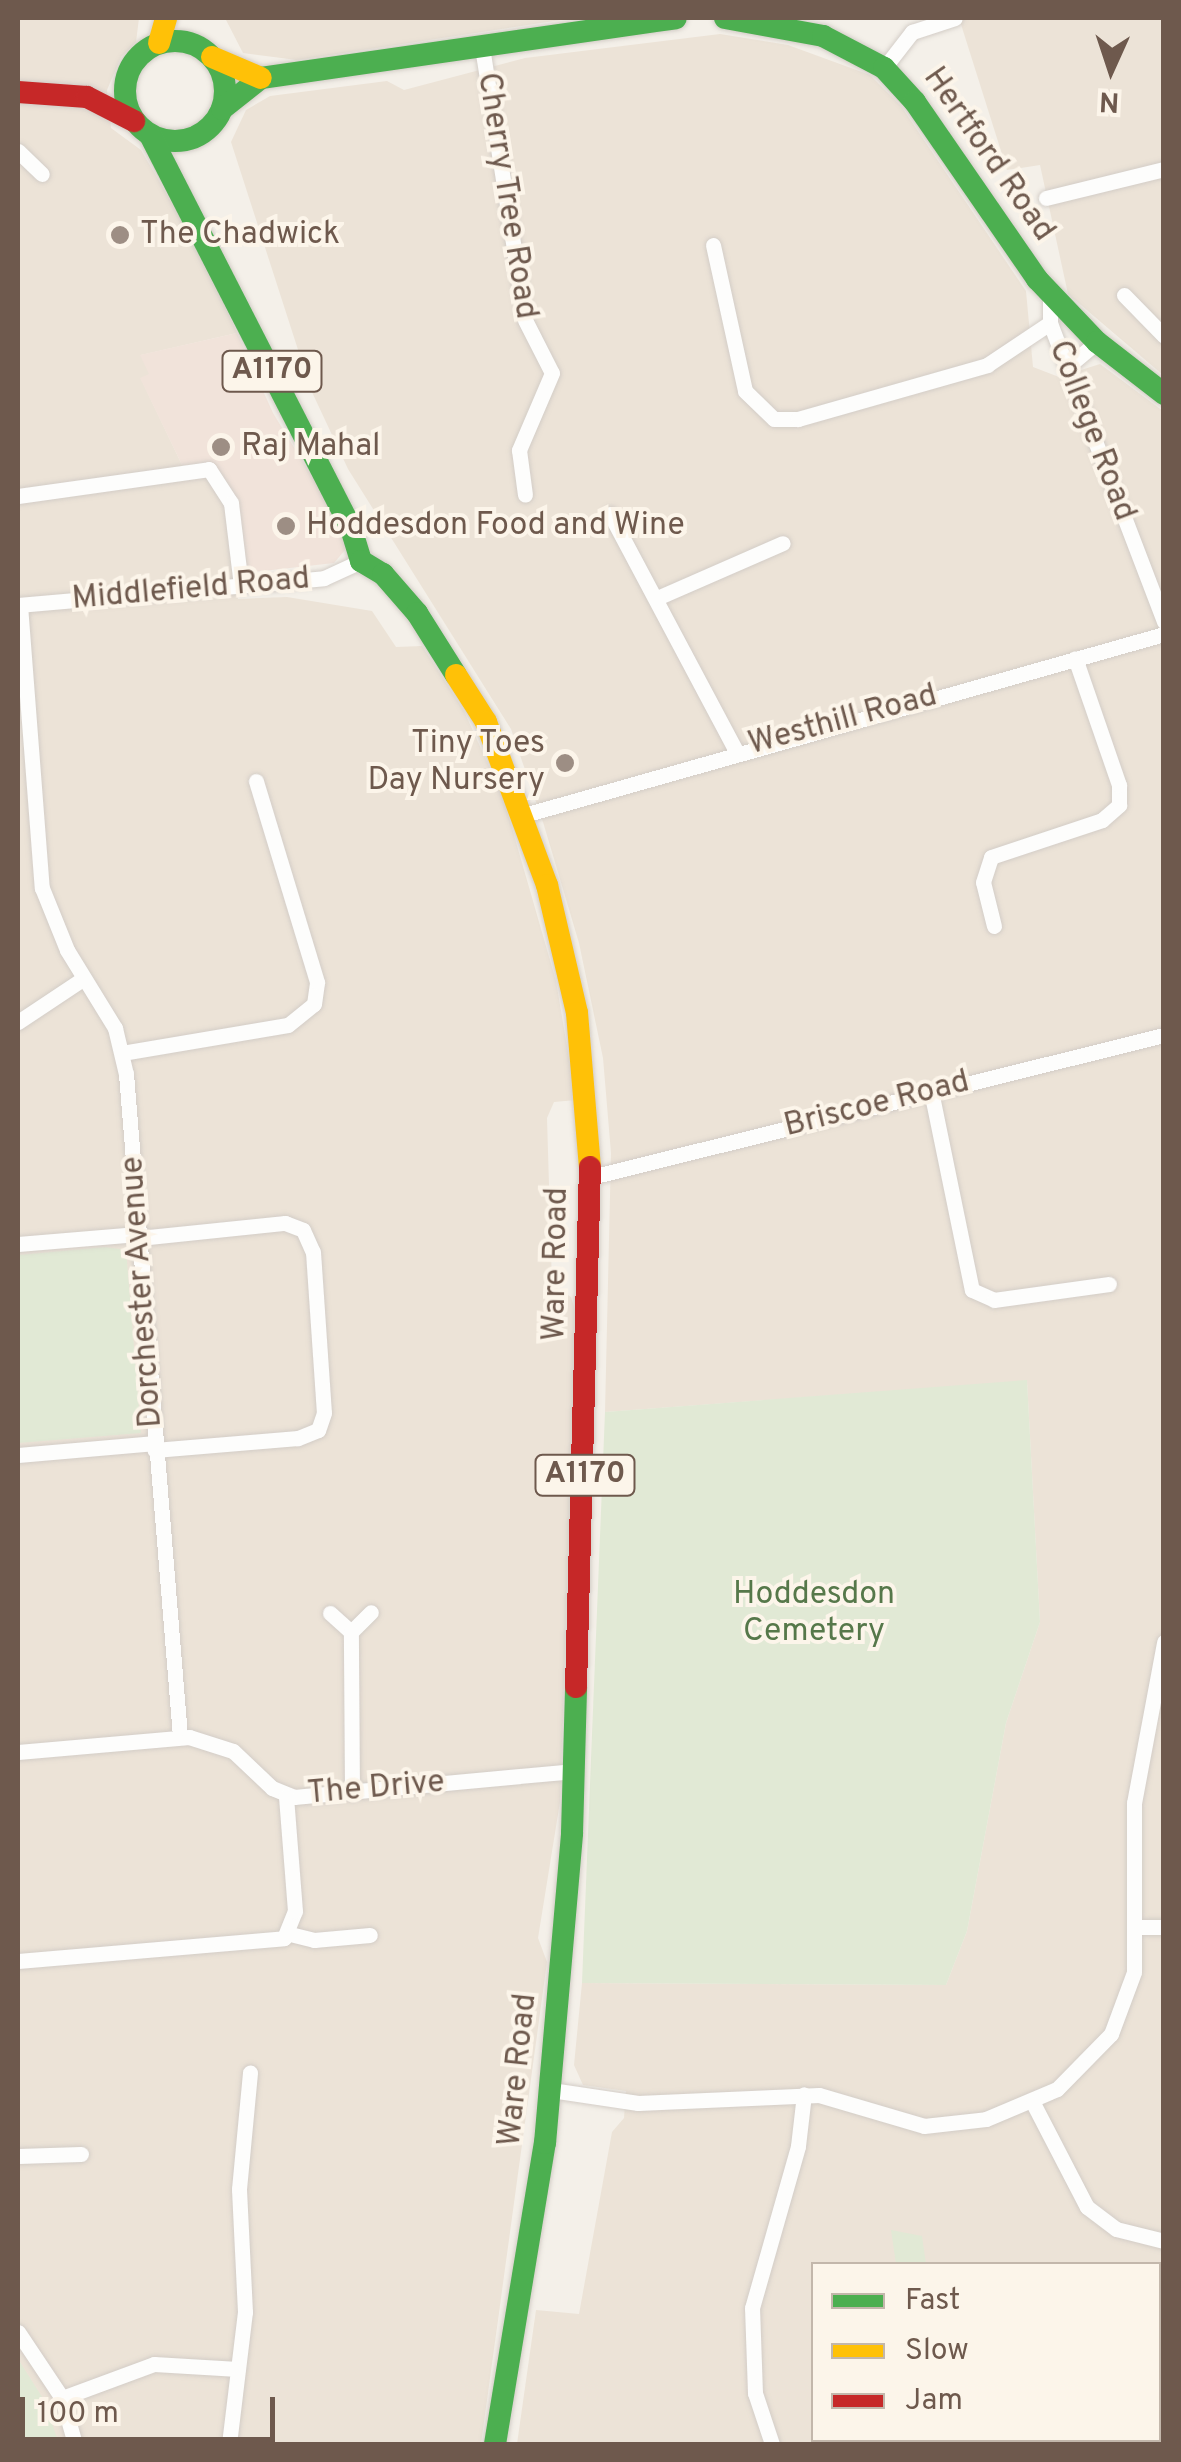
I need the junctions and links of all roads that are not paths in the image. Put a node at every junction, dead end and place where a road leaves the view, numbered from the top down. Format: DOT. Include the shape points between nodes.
graph roads {
  1 [pos="166,18"];
  2 [pos="194,18"];
  3 [pos="676,18"];
  4 [pos="725,18"];
  5 [pos="956,18"];
  6 [pos="918,23"];
  7 [pos="160,43"];
  8 [pos="482,47"];
  9 [pos="208,53"];
  10 [pos="884,68"];
  11 [pos="261,78"];
  12 [pos="18,93"];
  13 [pos="222,109"];
  14 [pos="142,128"];
  15 [pos="198,136"];
  16 [pos="18,151"];
  17 [pos="1164,169"];
  18 [pos="42,174"];
  19 [pos="178,183"];
  20 [pos="1046,198"];
  21 [pos="713,245"];
  22 [pos="1050,294"];
  23 [pos="1124,295"];
  24 [pos="1050,322"];
  25 [pos="1164,336"];
  26 [pos="1097,342"];
  27 [pos="1067,367"];
  28 [pos="1164,394"];
  29 [pos="525,495"];
  30 [pos="18,496"];
  31 [pos="610,514"];
  32 [pos="783,543"];
  33 [pos="361,561"];
  34 [pos="241,586"];
  35 [pos="657,598"];
  36 [pos="18,605"];
  37 [pos="1164,622"];
  38 [pos="1164,634"];
  39 [pos="1075,658"];
  40 [pos="22,712"];
  41 [pos="736,751"];
  42 [pos="256,781"];
  43 [pos="524,815"];
  44 [pos="994,926"];
  45 [pos="84,978"];
  46 [pos="18,1022"];
  47 [pos="1164,1035"];
  48 [pos="122,1053"];
  49 [pos="931,1091"];
  50 [pos="591,1178"];
  51 [pos="138,1236"];
  52 [pos="18,1244"];
  53 [pos="1109,1284"];
  54 [pos="155,1446"];
  55 [pos="18,1454"];
  56 [pos="371,1612"];
  57 [pos="330,1614"];
  58 [pos="351,1632"];
  59 [pos="1164,1642"];
  60 [pos="180,1736"];
  61 [pos="18,1752"];
  62 [pos="575,1771"];
  63 [pos="352,1792"];
  64 [pos="286,1796"];
  65 [pos="1164,1926"];
  66 [pos="1138,1927"];
  67 [pos="290,1934"];
  68 [pos="370,1935"];
  69 [pos="18,1961"];
  70 [pos="250,2073"];
  71 [pos="551,2090"];
  72 [pos="804,2094"];
  73 [pos="1032,2103"];
  74 [pos="81,2154"];
  75 [pos="18,2156"];
  76 [pos="1164,2241"];
  77 [pos="18,2332"];
  78 [pos="238,2369"];
  79 [pos="62,2398"];
  80 [pos="75,2444"];
  81 [pos="229,2444"];
  82 [pos="495,2444"];
  83 [pos="772,2444"];
  1 -- 7 [label="main road"];
  2 -- 9 [label="main road"];
  3 -- 8 [label="main road"];
  4 -- 10 [label="main road, Hertford Road" via="822,36"];
  5 -- 6 [label="street"];
  6 -- 10 [label="street"];
  7 -- 9 [label="main road" via="181,41"];
  7 -- 14 [label="main road" via="129,70 124,93"];
  8 -- 11 [label="main road"];
  8 -- 29 [label="street, Cherry Tree Road" via="526,320 552,372 519,450"];
  9 -- 11 [label="main road"];
  9 -- 13 [label="main road" via="225,84"];
  10 -- 22 [label="main road, Hertford Road"];
  11 -- 13 [label="main road"];
  12 -- 14 [label="main road" via="86,97"];
  13 -- 15 [label="main road"];
  14 -- 15 [label="main road" via="166,141"];
  14 -- 19 [label="main road, A1170"];
  15 -- 19 [label="main road"];
  16 -- 18 [label="street"];
  17 -- 20 [label="street"];
  19 -- 33 [label="main road, A1170" via="350,526"];
  21 -- 24 [label="street" via="746,391 774,419 798,420 986,364"];
  22 -- 24 [label="street, College Road"];
  22 -- 26 [label="main road, Hertford Road"];
  23 -- 25 [label="street"];
  24 -- 27 [label="street, College Road"];
  26 -- 27 [label="street"];
  26 -- 28 [label="main road, Hertford Road"];
  27 -- 37 [label="street, College Road"];
  30 -- 34 [label="street" via="209,469 231,504"];
  31 -- 35 [label="street"];
  32 -- 35 [label="street"];
  33 -- 34 [label="street, Middlefield Road" via="337,576"];
  33 -- 43 [label="main road, Ware Road / A1170" via="391,582 449,659 486,722"];
  34 -- 36 [label="street, Middlefield Road"];
  35 -- 41 [label="street"];
  36 -- 40 [label="street, Dorchester Avenue"];
  38 -- 39 [label="street, Westhill Road"];
  39 -- 41 [label="street, Westhill Road"];
  39 -- 44 [label="street" via="1119,785 1118,805 1107,818 992,857 982,882"];
  40 -- 45 [label="street, Dorchester Avenue" via="38,867 52,920"];
  41 -- 43 [label="street, Westhill Road"];
  42 -- 48 [label="street" via="317,982 314,1004 288,1025"];
  43 -- 50 [label="main road, Ware Road / A1170" via="572,985"];
  45 -- 46 [label="street"];
  45 -- 48 [label="street, Dorchester Avenue"];
  47 -- 49 [label="street, Briscoe Road"];
  48 -- 51 [label="street, Dorchester Avenue"];
  49 -- 50 [label="street, Briscoe Road"];
  49 -- 53 [label="street" via="975,1293 994,1300"];
  50 -- 62 [label="main road, Ware Road / A1170"];
  51 -- 52 [label="street"];
  51 -- 54 [label="street, Dorchester Avenue"];
  51 -- 54 [label="street" via="285,1223 303,1230 313,1252 324,1413 318,1430 298,1438"];
  54 -- 55 [label="street"];
  54 -- 60 [label="street, Dorchester Avenue"];
  56 -- 58 [label="street"];
  57 -- 58 [label="street"];
  58 -- 63 [label="street"];
  59 -- 66 [label="street" via="1134,1803"];
  60 -- 61 [label="street, The Drive"];
  60 -- 64 [label="street, The Drive" via="233,1751"];
  62 -- 63 [label="street, The Drive"];
  62 -- 71 [label="main road, Ware Road / A1170"];
  63 -- 64 [label="street, The Drive"];
  64 -- 67 [label="street" via="295,1911"];
  65 -- 66 [label="street"];
  66 -- 73 [label="street" via="1134,1972 1117,2024 1080,2070"];
  67 -- 68 [label="street" via="307,1940"];
  67 -- 69 [label="street" via="268,1942"];
  70 -- 78 [label="street" via="240,2174 246,2297"];
  71 -- 72 [label="street" via="638,2103"];
  71 -- 82 [label="main road, Ware Road / A1170"];
  72 -- 73 [label="street" via="924,2126 986,2119"];
  72 -- 83 [label="street" via="798,2146 752,2308 755,2394"];
  73 -- 76 [label="street" via="1087,2207 1116,2229"];
  74 -- 75 [label="street"];
  77 -- 79 [label="street"];
  78 -- 79 [label="street" via="154,2364"];
  78 -- 81 [label="street"];
  79 -- 80 [label="street"];
}
